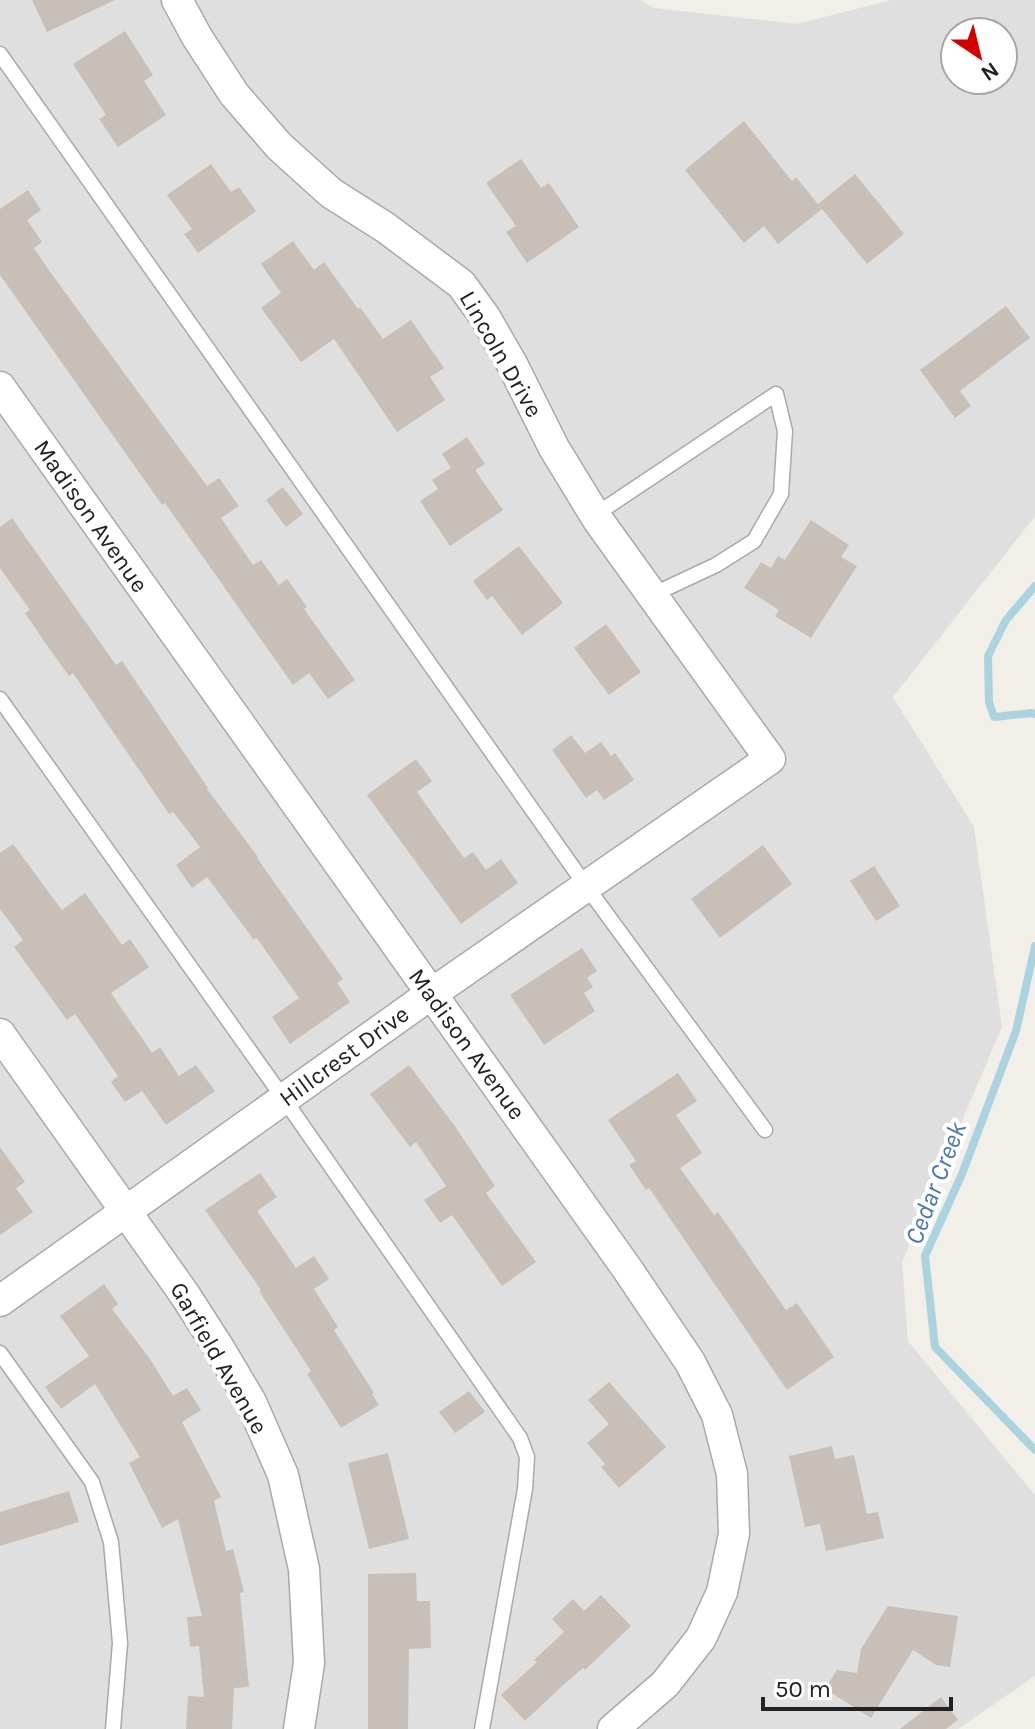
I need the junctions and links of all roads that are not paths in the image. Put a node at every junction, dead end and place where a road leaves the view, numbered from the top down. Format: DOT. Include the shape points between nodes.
graph roads {
  1 [pos="177,0"];
  2 [pos="0,54"];
  3 [pos="0,387"];
  4 [pos="595,515"];
  5 [pos="652,595"];
  6 [pos="0,699"];
  7 [pos="770,759"];
  8 [pos="586,886"];
  9 [pos="431,994"];
  10 [pos="0,1034"];
  11 [pos="284,1099"];
  12 [pos="765,1130"];
  13 [pos="126,1211"];
  14 [pos="0,1301"];
  15 [pos="0,1353"];
  16 [pos="113,1729"];
  17 [pos="299,1729"];
  18 [pos="482,1729"];
  19 [pos="613,1729"];
  1 -- 4 [label="street, Lincoln Drive" via="234,94 279,146 331,193 461,284 492,329"];
  2 -- 8 [label="lane"];
  3 -- 9 [label="street, Madison Avenue"];
  4 -- 5 [label="street, Lincoln Drive"];
  4 -- 5 [label="lane" via="776,394 785,431 781,494 754,541"];
  5 -- 7 [label="street, Lincoln Drive"];
  6 -- 11 [label="lane"];
  7 -- 8 [label="street, Hillcrest Drive"];
  8 -- 9 [label="street, Hillcrest Drive"];
  8 -- 12 [label="lane"];
  9 -- 11 [label="street, Hillcrest Drive"];
  9 -- 19 [label="street, Madison Avenue" via="690,1362 717,1415 732,1474 734,1534 722,1592 701,1638 665,1684"];
  10 -- 13 [label="street, Garfield Avenue"];
  11 -- 13 [label="street, Hillcrest Drive"];
  11 -- 18 [label="lane" via="520,1438 527,1457"];
  13 -- 14 [label="street, Hillcrest Drive"];
  13 -- 17 [label="street, Garfield Avenue" via="251,1402 283,1475 304,1569 309,1663"];
  15 -- 16 [label="lane" via="92,1482 111,1542 120,1643"];
}
